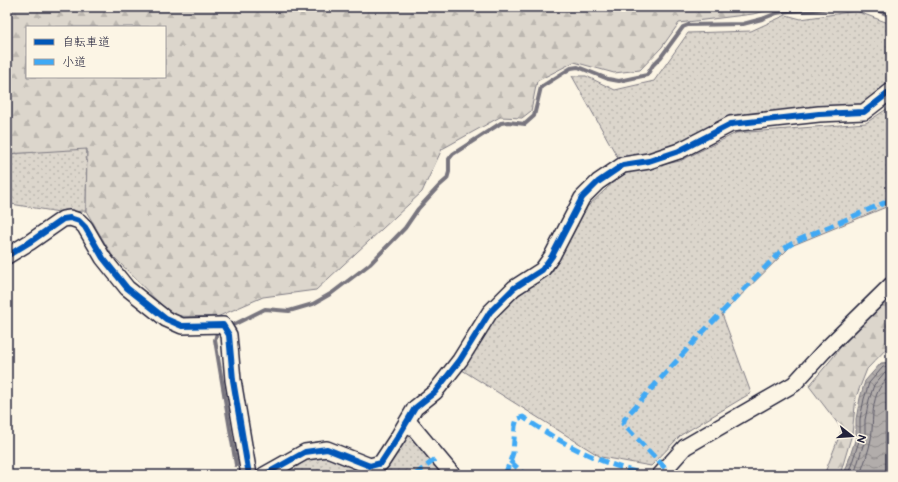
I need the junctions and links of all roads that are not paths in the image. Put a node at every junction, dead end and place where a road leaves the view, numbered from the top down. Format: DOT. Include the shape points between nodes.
graph roads {
  1 [pos="891,91"];
  2 [pos="7,256"];
  3 [pos="891,285"];
  4 [pos="408,421"];
  5 [pos="246,475"];
  6 [pos="264,475"];
  7 [pos="453,475"];
  8 [pos="660,475"];
  1 -- 4 [label="street" via="864,112 819,114 732,124 679,151 649,161 623,165 604,177 582,198 542,270 514,288 490,312 460,360 435,392 414,408"];
  2 -- 5 [label="street" via="63,219 74,219 85,227 103,258 127,288 166,319 182,326 223,325 229,335"];
  3 -- 8 [label="street" via="794,384 685,447"];
  4 -- 6 [label="street" via="381,464 370,466 327,449 305,452"];
  4 -- 7 [label="street"];
}
